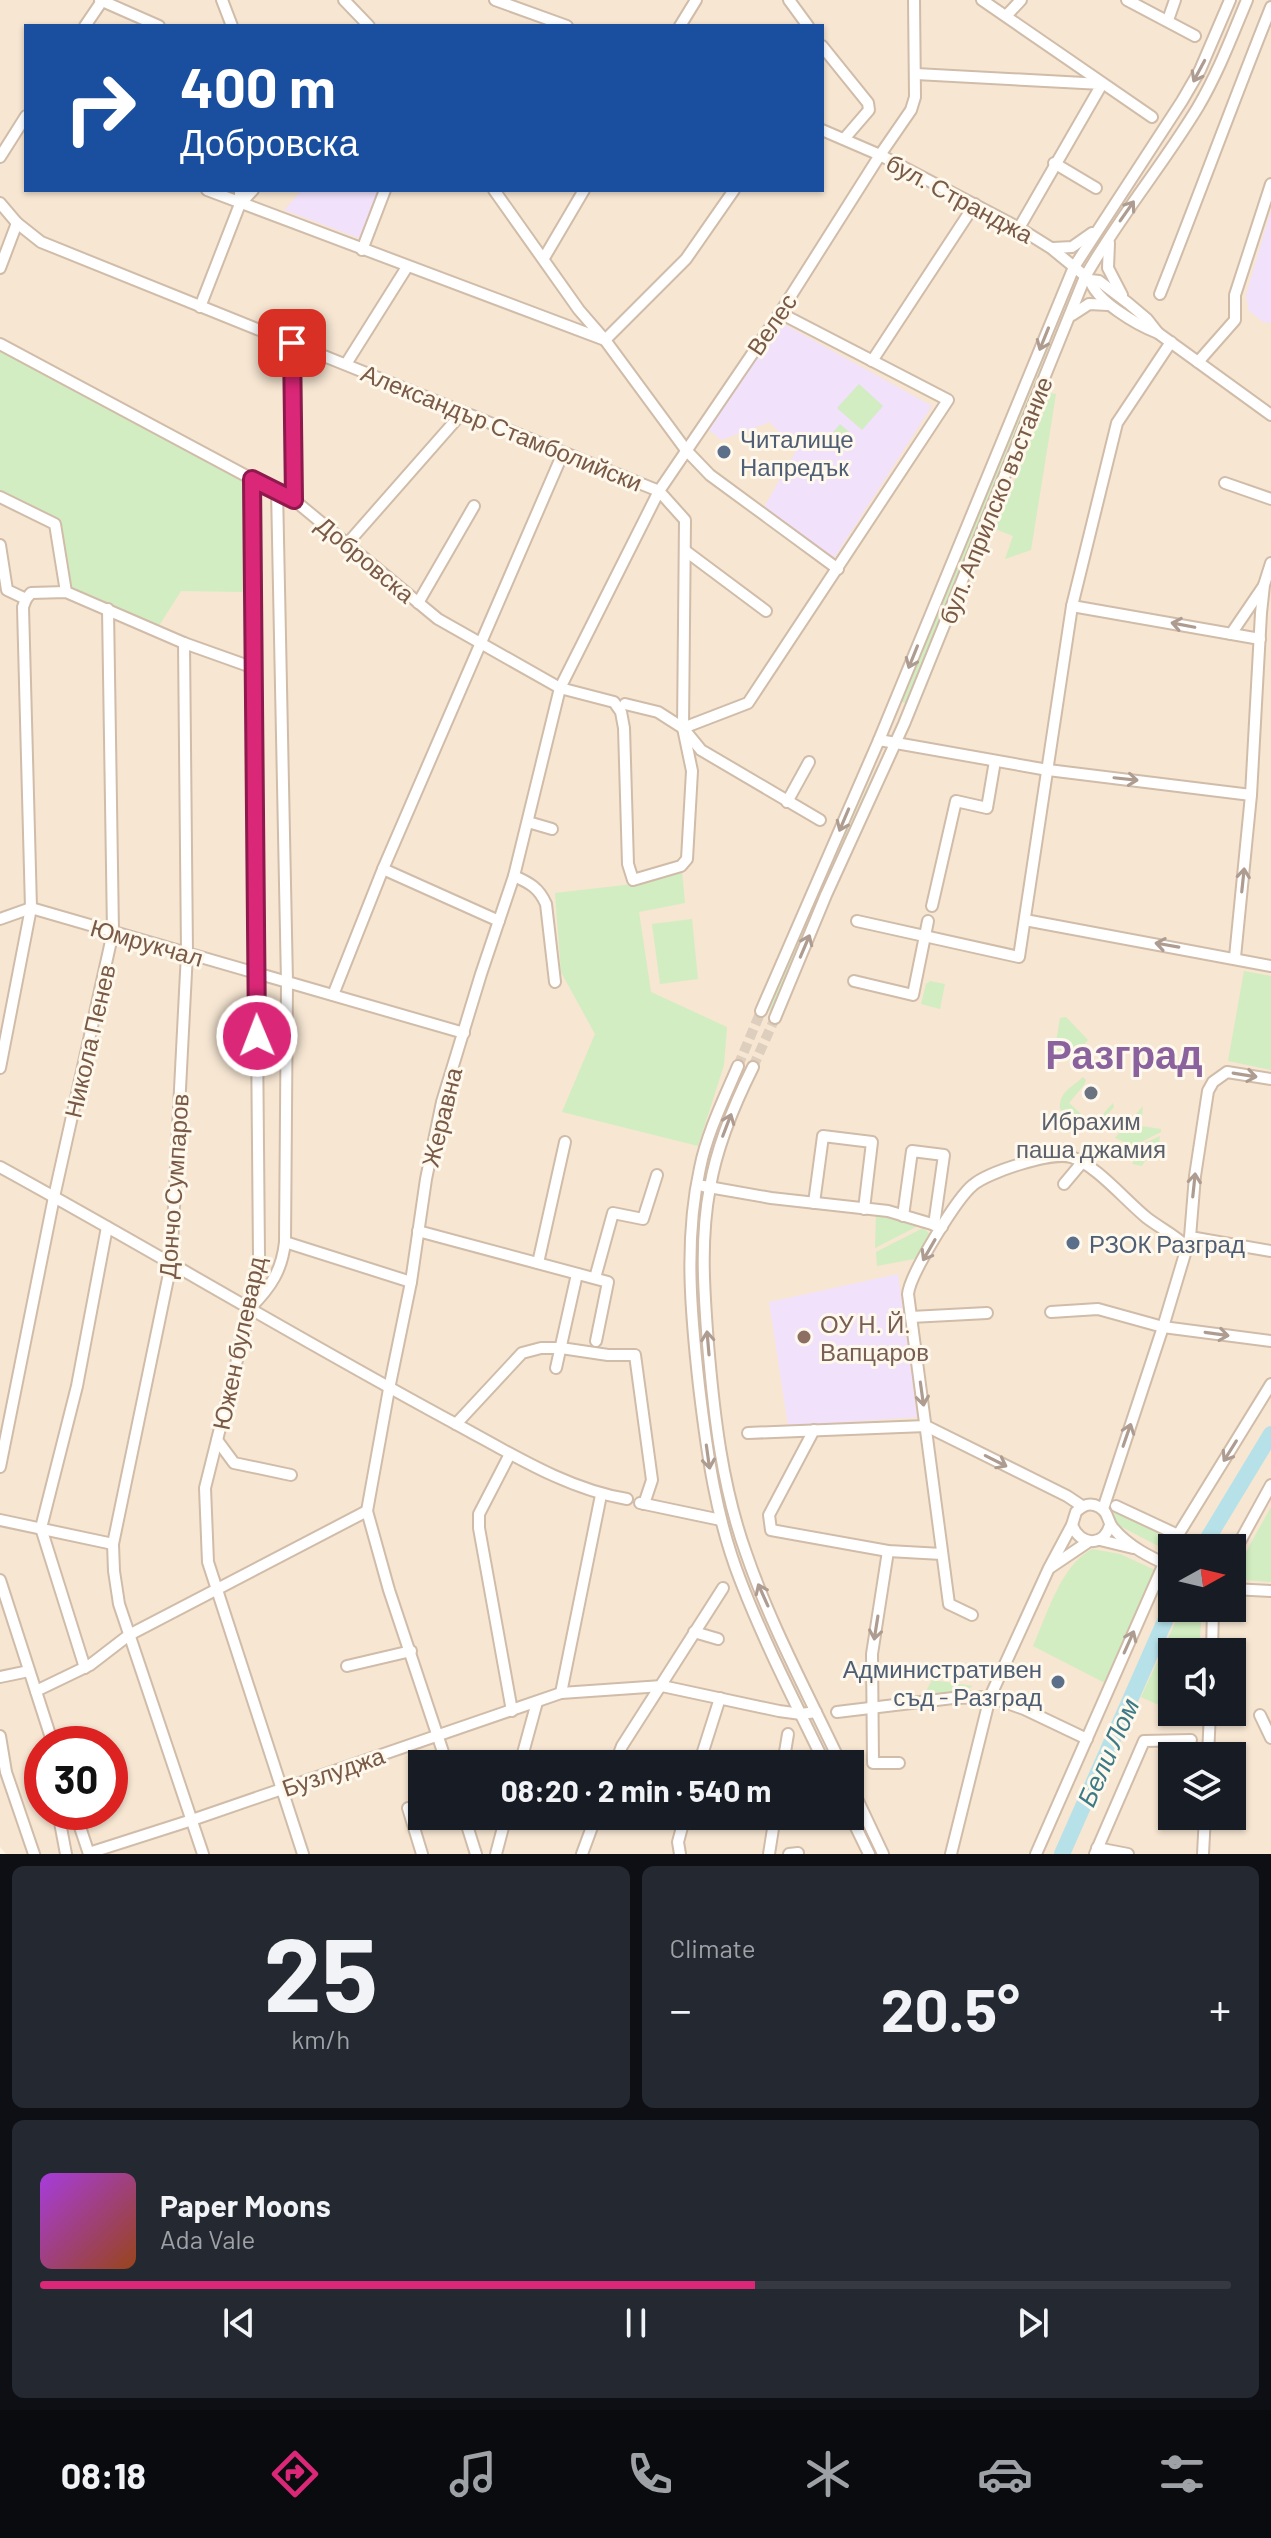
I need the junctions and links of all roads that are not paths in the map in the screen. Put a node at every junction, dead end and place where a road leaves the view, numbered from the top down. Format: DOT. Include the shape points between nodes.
graph roads {
  1 [pos="101,0"];
  2 [pos="222,0"];
  3 [pos="344,0"];
  4 [pos="495,0"];
  5 [pos="696,0"];
  6 [pos="789,0"];
  7 [pos="914,0"];
  8 [pos="982,0"];
  9 [pos="1021,0"];
  10 [pos="1127,0"];
  11 [pos="1175,0"];
  12 [pos="1230,0"];
  13 [pos="1247,0"];
  14 [pos="1271,7"];
  15 [pos="1007,15"];
  16 [pos="1168,20"];
  17 [pos="86,24"];
  18 [pos="155,24"];
  19 [pos="231,24"];
  20 [pos="367,24"];
  21 [pos="561,24"];
  22 [pos="681,24"];
  23 [pos="807,24"];
  24 [pos="1195,36"];
  25 [pos="824,48"];
  26 [pos="916,74"];
  27 [pos="1102,84"];
  28 [pos="1152,117"];
  29 [pos="24,119"];
  30 [pos="824,131"];
  31 [pos="844,139"];
  32 [pos="880,155"];
  33 [pos="0,157"];
  34 [pos="1054,163"];
  35 [pos="1271,184"];
  36 [pos="1096,188"];
  37 [pos="212,192"];
  38 [pos="240,192"];
  39 [pos="251,192"];
  40 [pos="384,192"];
  41 [pos="495,192"];
  42 [pos="583,192"];
  43 [pos="733,192"];
  44 [pos="0,203"];
  45 [pos="240,204"];
  46 [pos="975,204"];
  47 [pos="17,223"];
  48 [pos="1019,228"];
  49 [pos="1098,228"];
  50 [pos="1111,234"];
  51 [pos="1051,248"];
  52 [pos="362,250"];
  53 [pos="544,258"];
  54 [pos="407,267"];
  55 [pos="1074,267"];
  56 [pos="0,268"];
  57 [pos="1088,278"];
  58 [pos="1160,294"];
  59 [pos="1128,303"];
  60 [pos="200,307"];
  61 [pos="1116,308"];
  62 [pos="579,310"];
  63 [pos="780,313"];
  64 [pos="1068,320"];
  65 [pos="563,325"];
  66 [pos="1158,333"];
  67 [pos="605,340"];
  68 [pos="1171,342"];
  69 [pos="292,343"];
  70 [pos="0,344"];
  71 [pos="872,361"];
  72 [pos="1198,362"];
  73 [pos="346,364"];
  74 [pos="463,412"];
  75 [pos="1271,415"];
  76 [pos="686,450"];
  77 [pos="563,453"];
  78 [pos="252,479"];
  79 [pos="1225,483"];
  80 [pos="277,489"];
  81 [pos="659,491"];
  82 [pos="0,497"];
  83 [pos="1271,499"];
  84 [pos="294,500"];
  85 [pos="474,506"];
  86 [pos="347,544"];
  87 [pos="0,545"];
  88 [pos="687,552"];
  89 [pos="1271,563"];
  90 [pos="838,569"];
  91 [pos="1264,585"];
  92 [pos="66,592"];
  93 [pos="26,599"];
  94 [pos="418,603"];
  95 [pos="1072,606"];
  96 [pos="108,609"];
  97 [pos="766,611"];
  98 [pos="1231,634"];
  99 [pos="1260,639"];
  100 [pos="480,642"];
  101 [pos="184,643"];
  102 [pos="254,668"];
  103 [pos="1271,684"];
  104 [pos="1258,686"];
  105 [pos="560,688"];
  106 [pos="620,703"];
  107 [pos="683,728"];
  108 [pos="879,740"];
  109 [pos="896,743"];
  110 [pos="995,761"];
  111 [pos="809,762"];
  112 [pos="1048,770"];
  113 [pos="1251,795"];
  114 [pos="787,802"];
  115 [pos="820,820"];
  116 [pos="528,822"];
  117 [pos="552,829"];
  118 [pos="383,869"];
  119 [pos="514,876"];
  120 [pos="932,906"];
  121 [pos="31,908"];
  122 [pos="0,919"];
  123 [pos="1025,920"];
  124 [pos="499,921"];
  125 [pos="857,921"];
  126 [pos="928,921"];
  127 [pos="113,932"];
  128 [pos="925,937"];
  129 [pos="187,953"];
  130 [pos="1235,957"];
  131 [pos="1271,966"];
  132 [pos="259,974"];
  133 [pos="283,981"];
  134 [pos="854,981"];
  135 [pos="555,982"];
  136 [pos="333,995"];
  137 [pos="761,1011"];
  138 [pos="775,1018"];
  139 [pos="464,1033"];
  140 [pos="738,1066"];
  141 [pos="753,1067"];
  142 [pos="0,1068"];
  143 [pos="1271,1079"];
  144 [pos="565,1142"];
  145 [pos="1087,1158"];
  146 [pos="0,1167"];
  147 [pos="657,1175"];
  148 [pos="1064,1184"];
  149 [pos="698,1185"];
  150 [pos="710,1187"];
  151 [pos="54,1197"];
  152 [pos="814,1203"];
  153 [pos="864,1209"];
  154 [pos="903,1216"];
  155 [pos="938,1226"];
  156 [pos="107,1227"];
  157 [pos="418,1231"];
  158 [pos="285,1242"];
  159 [pos="1188,1242"];
  160 [pos="1271,1251"];
  161 [pos="538,1263"];
  162 [pos="171,1264"];
  163 [pos="577,1274"];
  164 [pos="595,1278"];
  165 [pos="411,1282"];
  166 [pos="250,1308"];
  167 [pos="1051,1312"];
  168 [pos="987,1313"];
  169 [pos="911,1317"];
  170 [pos="1163,1327"];
  171 [pos="596,1341"];
  172 [pos="1271,1341"];
  173 [pos="561,1348"];
  174 [pos="556,1368"];
  175 [pos="1271,1384"];
  176 [pos="389,1389"];
  177 [pos="456,1424"];
  178 [pos="926,1426"];
  179 [pos="814,1430"];
  180 [pos="748,1433"];
  181 [pos="217,1440"];
  182 [pos="2,1452"];
  183 [pos="510,1454"];
  184 [pos="0,1467"];
  185 [pos="291,1475"];
  186 [pos="1271,1485"];
  187 [pos="601,1495"];
  188 [pos="636,1502"];
  189 [pos="1082,1506"];
  190 [pos="1116,1506"];
  191 [pos="1103,1509"];
  192 [pos="367,1511"];
  193 [pos="0,1520"];
  194 [pos="721,1520"];
  195 [pos="1072,1525"];
  196 [pos="1110,1525"];
  197 [pos="41,1528"];
  198 [pos="1176,1534"];
  199 [pos="1179,1534"];
  200 [pos="1244,1534"];
  201 [pos="1100,1540"];
  202 [pos="1088,1542"];
  203 [pos="113,1544"];
  204 [pos="1135,1549"];
  205 [pos="888,1551"];
  206 [pos="942,1554"];
  207 [pos="1158,1560"];
  208 [pos="1049,1568"];
  209 [pos="0,1580"];
  210 [pos="1158,1586"];
  211 [pos="217,1587"];
  212 [pos="723,1588"];
  213 [pos="1246,1590"];
  214 [pos="1271,1591"];
  215 [pos="972,1615"];
  216 [pos="694,1632"];
  217 [pos="129,1635"];
  218 [pos="718,1639"];
  219 [pos="411,1651"];
  220 [pos="347,1666"];
  221 [pos="85,1668"];
  222 [pos="29,1671"];
  223 [pos="0,1677"];
  224 [pos="662,1686"];
  225 [pos="36,1691"];
  226 [pos="561,1693"];
  227 [pos="990,1697"];
  228 [pos="720,1698"];
  229 [pos="537,1702"];
  230 [pos="871,1708"];
  231 [pos="512,1711"];
  232 [pos="816,1712"];
  233 [pos="837,1712"];
  234 [pos="801,1714"];
  235 [pos="1260,1715"];
  236 [pos="47,1726"];
  237 [pos="788,1734"];
  238 [pos="0,1736"];
  239 [pos="438,1736"];
  240 [pos="1271,1738"];
  241 [pos="1087,1739"];
  242 [pos="1191,1740"];
  243 [pos="442,1750"];
  244 [pos="524,1750"];
  245 [pos="620,1750"];
  246 [pos="703,1750"];
  247 [pos="785,1750"];
  248 [pos="818,1750"];
  249 [pos="834,1750"];
  250 [pos="899,1763"];
  251 [pos="283,1788"];
  252 [pos="864,1814"];
  253 [pos="192,1820"];
  254 [pos="61,1830"];
  255 [pos="81,1830"];
  256 [pos="415,1830"];
  257 [pos="468,1830"];
  258 [pos="502,1830"];
  259 [pos="591,1830"];
  260 [pos="681,1830"];
  261 [pos="773,1830"];
  262 [pos="857,1830"];
  263 [pos="1204,1830"];
  264 [pos="1096,1851"];
  265 [pos="89,1853"];
  266 [pos="34,1854"];
  267 [pos="66,1854"];
  268 [pos="203,1854"];
  269 [pos="303,1854"];
  270 [pos="422,1854"];
  271 [pos="476,1854"];
  272 [pos="496,1854"];
  273 [pos="582,1854"];
  274 [pos="680,1854"];
  275 [pos="769,1854"];
  276 [pos="869,1854"];
  277 [pos="883,1854"];
  278 [pos="951,1854"];
  279 [pos="1036,1854"];
  280 [pos="1128,1854"];
  281 [pos="1203,1854"];
  1 -- 17 [label="street"];
  1 -- 18 [label="street"];
  2 -- 19 [label="street"];
  3 -- 20 [label="street"];
  4 -- 21 [label="street"];
  5 -- 22 [label="street"];
  6 -- 23 [label="street"];
  7 -- 26 [label="street, Велес"];
  8 -- 15 [label="street"];
  9 -- 15 [label="street"];
  10 -- 16 [label="street"];
  11 -- 16 [label="street"];
  12 -- 49 [label="street, бул. Априлско въстание, one-way" via="1188,91"];
  50 -- 13 [label="street, бул. Априлско въстание, one-way" via="1196,110"];
  14 -- 58 [label="street"];
  15 -- 27 [label="street"];
  16 -- 24 [label="street"];
  25 -- 31 [label="street" via="868,103 869,110"];
  26 -- 27 [label="street"];
  26 -- 32 [label="street, Велес" via="911,110"];
  27 -- 28 [label="street"];
  27 -- 34 [label="street"];
  29 -- 33 [label="street"];
  30 -- 31 [label="street, бул. Странджа"];
  31 -- 32 [label="street, бул. Странджа"];
  32 -- 46 [label="street, бул. Странджа"];
  32 -- 63 [label="street, Велес"];
  34 -- 36 [label="street"];
  34 -- 48 [label="street"];
  35 -- 72 [label="street" via="1235,295 1235,320"];
  37 -- 45 [label="street"];
  38 -- 45 [label="street"];
  39 -- 45 [label="street"];
  40 -- 52 [label="street"];
  41 -- 53 [label="street"];
  42 -- 53 [label="street"];
  43 -- 67 [label="street" via="686,259"];
  44 -- 47 [label="street, Александър Стамболийски"];
  45 -- 52 [label="street"];
  45 -- 60 [label="street"];
  46 -- 48 [label="street, бул. Странджа"];
  46 -- 71 [label="street"];
  47 -- 56 [label="street"];
  47 -- 60 [label="street, Александър Стамболийски" via="41,242"];
  48 -- 51 [label="street, бул. Странджа"];
  49 -- 51 [label="street" via="1072,247"];
  49 -- 55 [label="street, бул. Априлско въстание"];
  50 -- 57 [label="street, бул. Априлско въстание"];
  50 -- 59 [label="street" via="1108,268"];
  51 -- 55 [label="street, бул. Странджа"];
  52 -- 54 [label="street"];
  53 -- 62 [label="street"];
  54 -- 65 [label="street"];
  54 -- 73 [label="street"];
  55 -- 57 [label="street, бул. Странджа"];
  55 -- 108 [label="street, бул. Априлско въстание, one-way"];
  57 -- 59 [label="street, бул. Странджа"];
  57 -- 61 [label="street, бул. Странджа" via="1093,291"];
  57 -- 64 [label="street, бул. Априлско въстание"];
  59 -- 66 [label="street, бул. Странджа"];
  60 -- 69 [label="street, Александър Стамболийски"];
  61 -- 64 [label="street" via="1089,304"];
  61 -- 66 [label="street, бул. Странджа"];
  62 -- 65 [label="street"];
  62 -- 67 [label="street"];
  63 -- 71 [label="street"];
  63 -- 76 [label="street, Велес"];
  64 -- 109 [label="street, бул. Априлско въстание"];
  65 -- 67 [label="street"];
  66 -- 68 [label="street, бул. Странджа"];
  67 -- 76 [label="street"];
  68 -- 72 [label="street, бул. Странджа"];
  68 -- 95 [label="street" via="1117,423"];
  69 -- 73 [label="street, Александър Стамболийски"];
  69 -- 84 [label="street"];
  70 -- 78 [label="street, Добровска"];
  71 -- 90 [label="street" via="948,400"];
  72 -- 75 [label="street, бул. Странджа"];
  73 -- 74 [label="street, Александър Стамболийски"];
  74 -- 77 [label="street, Александър Стамболийски"];
  74 -- 86 [label="street"];
  76 -- 81 [label="street, Велес"];
  76 -- 90 [label="street" via="710,475"];
  77 -- 81 [label="street, Александър Стамболийски"];
  77 -- 100 [label="street"];
  78 -- 80 [label="street, Добровска"];
  78 -- 102 [label="street, Южен булевард"];
  79 -- 83 [label="street"];
  80 -- 84 [label="street, Добровска"];
  80 -- 133 [label="street"];
  81 -- 88 [label="street" via="685,520"];
  81 -- 105 [label="street, Жеравна"];
  82 -- 92 [label="street" via="55,524"];
  84 -- 86 [label="street, Добровска"];
  85 -- 94 [label="street"];
  86 -- 94 [label="street, Добровска"];
  87 -- 93 [label="street" via="7,590"];
  88 -- 97 [label="street"];
  88 -- 107 [label="street"];
  89 -- 91 [label="street"];
  90 -- 107 [label="street" via="748,703"];
  91 -- 98 [label="street"];
  91 -- 99 [label="street"];
  92 -- 93 [label="street" via="31,593"];
  92 -- 96 [label="street"];
  93 -- 121 [label="street"];
  94 -- 100 [label="street, Добровска"];
  98 -- 95 [label="street, one-way"];
  95 -- 112 [label="street"];
  96 -- 101 [label="street"];
  96 -- 127 [label="street, Никола Пенев"];
  98 -- 99 [label="street"];
  99 -- 104 [label="street"];
  100 -- 105 [label="street, Добровска"];
  100 -- 118 [label="street"];
  101 -- 102 [label="street"];
  101 -- 129 [label="street, Дончо Сумпаров"];
  102 -- 132 [label="street, Южен булевард"];
  103 -- 104 [label="street"];
  104 -- 113 [label="street"];
  105 -- 106 [label="street, Добровска"];
  105 -- 116 [label="street, Жеравна"];
  106 -- 107 [label="street" via="658,712"];
  106 -- 107 [label="street" via="633,880 681,866 687,859 692,771"];
  107 -- 114 [label="street" via="701,750"];
  108 -- 109 [label="street"];
  108 -- 137 [label="street, бул. Априлско въстание, one-way"];
  109 -- 110 [label="street"];
  138 -- 109 [label="street, бул. Априлско въстание, one-way"];
  110 -- 112 [label="street"];
  110 -- 120 [label="street" via="987,808 956,801"];
  111 -- 114 [label="street"];
  112 -- 113 [label="street, one-way"];
  112 -- 123 [label="street"];
  130 -- 113 [label="street, one-way"];
  114 -- 115 [label="street"];
  116 -- 117 [label="street"];
  116 -- 119 [label="street, Жеравна"];
  118 -- 124 [label="street"];
  118 -- 136 [label="street"];
  119 -- 124 [label="street, Жеравна"];
  119 -- 135 [label="street" via="531,883 546,904"];
  121 -- 122 [label="street"];
  121 -- 127 [label="street, Юмрукчал"];
  121 -- 142 [label="street"];
  123 -- 128 [label="street" via="1019,957"];
  130 -- 123 [label="street, one-way"];
  124 -- 139 [label="street, Жеравна"];
  125 -- 128 [label="street"];
  126 -- 128 [label="street"];
  127 -- 129 [label="street, Юмрукчал"];
  127 -- 151 [label="street, Никола Пенев"];
  128 -- 134 [label="street" via="913,995"];
  129 -- 132 [label="street, Юмрукчал"];
  129 -- 162 [label="street, Дончо Сумпаров"];
  130 -- 131 [label="street"];
  132 -- 133 [label="street, Юмрукчал"];
  132 -- 166 [label="street, Южен булевард" via="259,1256"];
  133 -- 136 [label="street"];
  133 -- 158 [label="street"];
  136 -- 139 [label="street"];
  139 -- 157 [label="street, Жеравна" via="442,1102"];
  140 -- 149 [label="street" via="705,1147"];
  150 -- 141 [label="street, one-way" via="721,1143"];
  159 -- 143 [label="street, one-way" via="1208,1091 1227,1072"];
  144 -- 161 [label="street"];
  145 -- 148 [label="street"];
  145 -- 155 [label="street" via="1068,1155 997,1172 970,1187"];
  145 -- 159 [label="street" via="1143,1215"];
  146 -- 151 [label="street"];
  147 -- 164 [label="street" via="643,1219 613,1213"];
  149 -- 150 [label="street"];
  149 -- 194 [label="street, one-way" via="691,1306 709,1465"];
  150 -- 152 [label="street"];
  232 -- 150 [label="street, one-way" via="757,1582 723,1466 704,1301"];
  151 -- 156 [label="street"];
  151 -- 182 [label="street, Никола Пенев"];
  152 -- 153 [label="street"];
  152 -- 153 [label="street" via="823,1136 872,1142"];
  153 -- 154 [label="street"];
  154 -- 155 [label="street"];
  154 -- 155 [label="street" via="912,1151 944,1155"];
  155 -- 169 [label="street, one-way" via="911,1281"];
  156 -- 162 [label="street"];
  156 -- 197 [label="street" via="77,1386"];
  157 -- 161 [label="street"];
  157 -- 165 [label="street, Жеравна"];
  158 -- 165 [label="street"];
  158 -- 166 [label="street" via="278,1273"];
  159 -- 160 [label="street"];
  159 -- 170 [label="street"];
  161 -- 163 [label="street"];
  162 -- 166 [label="street"];
  162 -- 203 [label="street, Дончо Сумпаров"];
  163 -- 164 [label="street"];
  163 -- 173 [label="street"];
  164 -- 171 [label="street" via="608,1282"];
  165 -- 176 [label="street, Жеравна"];
  166 -- 176 [label="street"];
  166 -- 181 [label="street, Южен булевард"];
  167 -- 170 [label="street" via="1098,1309"];
  168 -- 169 [label="street"];
  169 -- 178 [label="street, one-way"];
  170 -- 172 [label="street, one-way"];
  191 -- 170 [label="street, one-way"];
  173 -- 174 [label="street"];
  173 -- 177 [label="street" via="522,1353"];
  173 -- 188 [label="street" via="635,1355 652,1480"];
  175 -- 199 [label="street, one-way"];
  176 -- 177 [label="street"];
  176 -- 192 [label="street, Жеравна"];
  177 -- 183 [label="street"];
  178 -- 179 [label="street"];
  178 -- 189 [label="street, one-way"];
  178 -- 206 [label="street"];
  179 -- 180 [label="street"];
  179 -- 205 [label="street" via="769,1515 771,1530"];
  181 -- 185 [label="street" via="234,1463"];
  181 -- 211 [label="street, Южен булевард" via="205,1488 208,1562"];
  182 -- 184 [label="street, Никола Пенев"];
  183 -- 187 [label="street"];
  183 -- 231 [label="street" via="479,1514 479,1528"];
  186 -- 200 [label="street"];
  187 -- 188 [label="street"];
  187 -- 226 [label="street"];
  188 -- 194 [label="street"];
  189 -- 191 [label="street"];
  189 -- 195 [label="street"];
  190 -- 198 [label="street"];
  191 -- 196 [label="street"];
  192 -- 211 [label="street"];
  192 -- 219 [label="street, Жеравна"];
  193 -- 197 [label="street"];
  194 -- 234 [label="street" via="740,1581"];
  195 -- 202 [label="street"];
  195 -- 208 [label="street"];
  196 -- 201 [label="street"];
  196 -- 204 [label="street"];
  197 -- 203 [label="street"];
  197 -- 221 [label="street"];
  201 -- 202 [label="street"];
  201 -- 204 [label="street"];
  202 -- 208 [label="street"];
  203 -- 217 [label="street, Дончо Сумпаров" via="119,1604"];
  204 -- 207 [label="street"];
  205 -- 206 [label="street"];
  205 -- 230 [label="street, one-way" via="872,1654"];
  206 -- 215 [label="street" via="949,1604"];
  208 -- 227 [label="street"];
  209 -- 222 [label="street"];
  241 -- 210 [label="street, one-way"];
  211 -- 217 [label="street"];
  211 -- 251 [label="street, Южен булевард"];
  212 -- 216 [label="street"];
  213 -- 214 [label="street"];
  216 -- 218 [label="street"];
  216 -- 224 [label="street"];
  217 -- 221 [label="street"];
  217 -- 253 [label="street, Дончо Сумпаров"];
  219 -- 220 [label="street"];
  219 -- 239 [label="street, Жеравна"];
  221 -- 225 [label="street"];
  222 -- 223 [label="street"];
  222 -- 225 [label="street"];
  224 -- 226 [label="street, Бузлуджа"];
  224 -- 228 [label="street, Бузлуджа"];
  224 -- 245 [label="street"];
  225 -- 236 [label="street"];
  226 -- 229 [label="street, Бузлуджа"];
  227 -- 230 [label="street"];
  227 -- 241 [label="street"];
  227 -- 278 [label="street"];
  228 -- 234 [label="street, Бузлуджа"];
  228 -- 246 [label="street"];
  229 -- 231 [label="street, Бузлуджа"];
  229 -- 244 [label="street"];
  230 -- 233 [label="street"];
  230 -- 250 [label="street" via="873,1763"];
  231 -- 239 [label="street, Бузлуджа"];
  232 -- 234 [label="street, Бузлуджа"];
  232 -- 249 [label="street"];
  234 -- 248 [label="street"];
  235 -- 240 [label="street"];
  237 -- 247 [label="street"];
  238 -- 266 [label="street" via="6,1772"];
  239 -- 243 [label="street, Жеравна"];
  239 -- 251 [label="street, Бузлуджа"];
  241 -- 279 [label="street"];
  242 -- 264 [label="street" via="1144,1741"];
  251 -- 253 [label="street, Бузлуджа"];
  251 -- 269 [label="street, Южен булевард"];
  252 -- 277 [label="street"];
  253 -- 265 [label="street, Бузлуджа"];
  253 -- 268 [label="street, Дончо Сумпаров"];
  254 -- 267 [label="street"];
  255 -- 265 [label="street"];
  256 -- 270 [label="street"];
  257 -- 271 [label="street"];
  258 -- 272 [label="street"];
  259 -- 273 [label="street"];
  260 -- 274 [label="street"];
  261 -- 275 [label="street"];
  262 -- 276 [label="street"];
  263 -- 281 [label="street"];
  264 -- 280 [label="street"];
}
